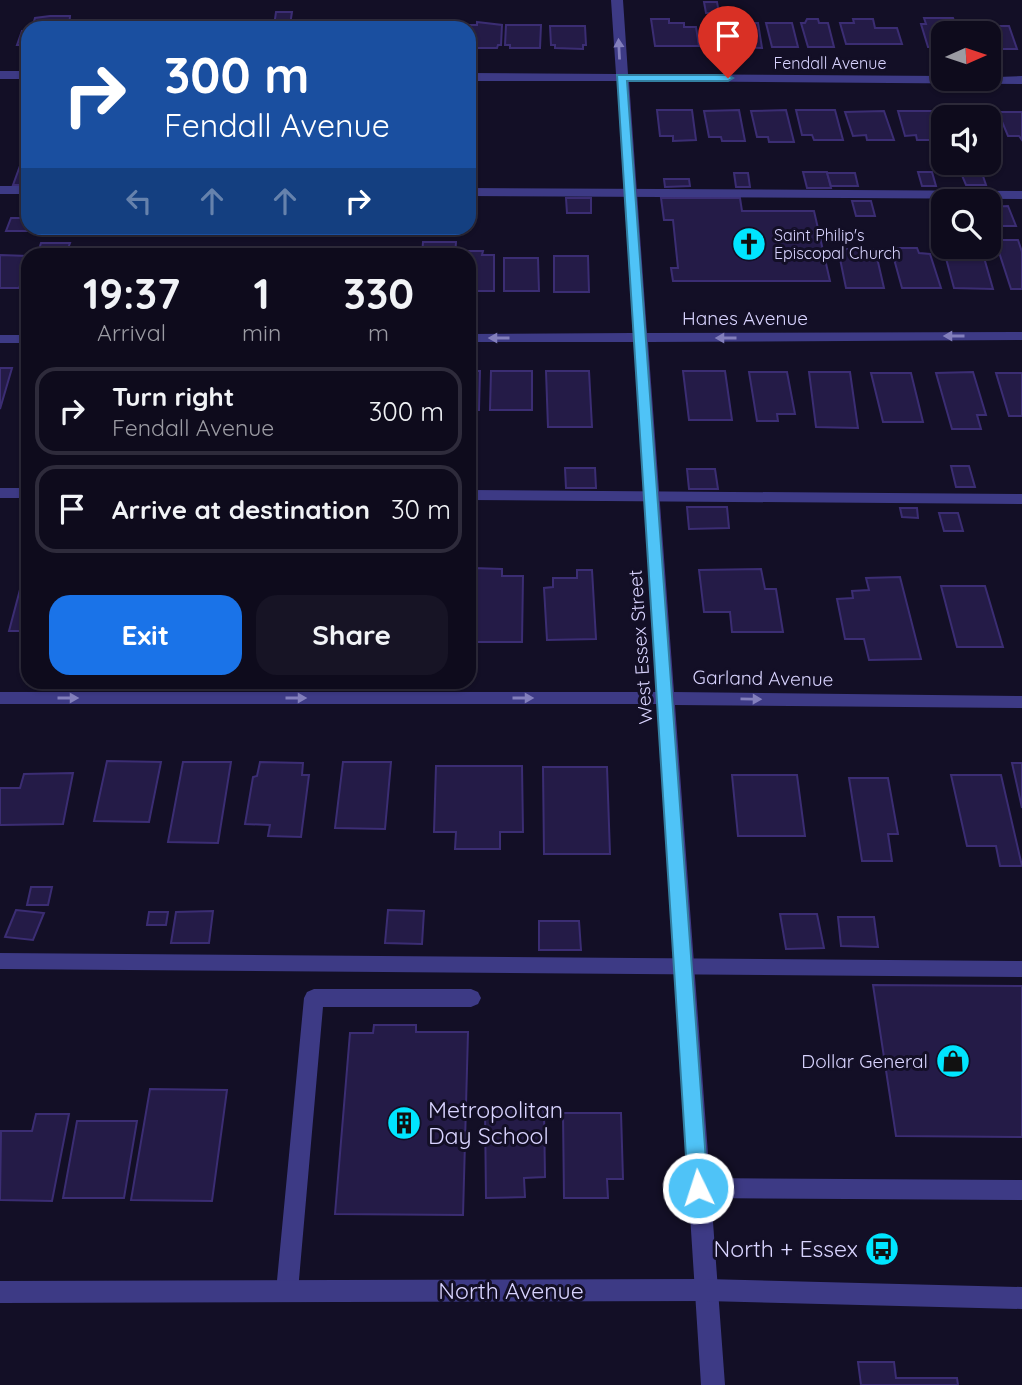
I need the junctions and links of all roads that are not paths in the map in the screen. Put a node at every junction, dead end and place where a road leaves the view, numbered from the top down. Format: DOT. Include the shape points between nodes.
graph roads {
  1 [pos="617,0"];
  2 [pos="0,75"];
  3 [pos="21,75"];
  4 [pos="476,77"];
  5 [pos="621,78"];
  6 [pos="1022,80"];
  7 [pos="0,190"];
  8 [pos="21,190"];
  9 [pos="476,192"];
  10 [pos="629,193"];
  11 [pos="1022,195"];
  12 [pos="1022,335"];
  13 [pos="476,338"];
  14 [pos="639,338"];
  15 [pos="21,339"];
  16 [pos="0,340"];
  17 [pos="0,493"];
  18 [pos="21,493"];
  19 [pos="476,495"];
  20 [pos="650,496"];
  21 [pos="1022,499"];
  22 [pos="0,698"];
  23 [pos="664,698"];
  24 [pos="1022,702"];
  25 [pos="0,961"];
  26 [pos="683,965"];
  27 [pos="1022,969"];
  28 [pos="471,998"];
  29 [pos="698,1188"];
  30 [pos="1022,1190"];
  31 [pos="706,1290"];
  32 [pos="287,1292"];
  33 [pos="0,1293"];
  34 [pos="1022,1298"];
  35 [pos="713,1385"];
  5 -- 1 [label="street, West Essex Street, one-way"];
  2 -- 3 [label="street"];
  4 -- 5 [label="street, Fendall Avenue"];
  5 -- 6 [label="street, Fendall Avenue"];
  5 -- 10 [label="street, West Essex Street"];
  7 -- 8 [label="street"];
  9 -- 10 [label="street"];
  10 -- 11 [label="street"];
  10 -- 14 [label="street, West Essex Street"];
  12 -- 14 [label="street, Hanes Avenue, one-way"];
  14 -- 13 [label="street, Hanes Avenue, one-way"];
  14 -- 20 [label="street, West Essex Street"];
  15 -- 16 [label="street"];
  17 -- 18 [label="street"];
  19 -- 20 [label="street"];
  20 -- 21 [label="street"];
  20 -- 23 [label="street, West Essex Street"];
  22 -- 23 [label="street, Garland Avenue, one-way"];
  23 -- 24 [label="street, Garland Avenue, one-way"];
  23 -- 26 [label="street, West Essex Street"];
  25 -- 26 [label="street"];
  26 -- 27 [label="street"];
  26 -- 29 [label="street, West Essex Street"];
  28 -- 32 [label="street" via="314,998"];
  29 -- 30 [label="street"];
  29 -- 31 [label="street, West Essex Street"];
  31 -- 32 [label="street, North Avenue"];
  31 -- 34 [label="street, North Avenue"];
  31 -- 35 [label="street, West Essex Street"];
  32 -- 33 [label="street, North Avenue"];
}
